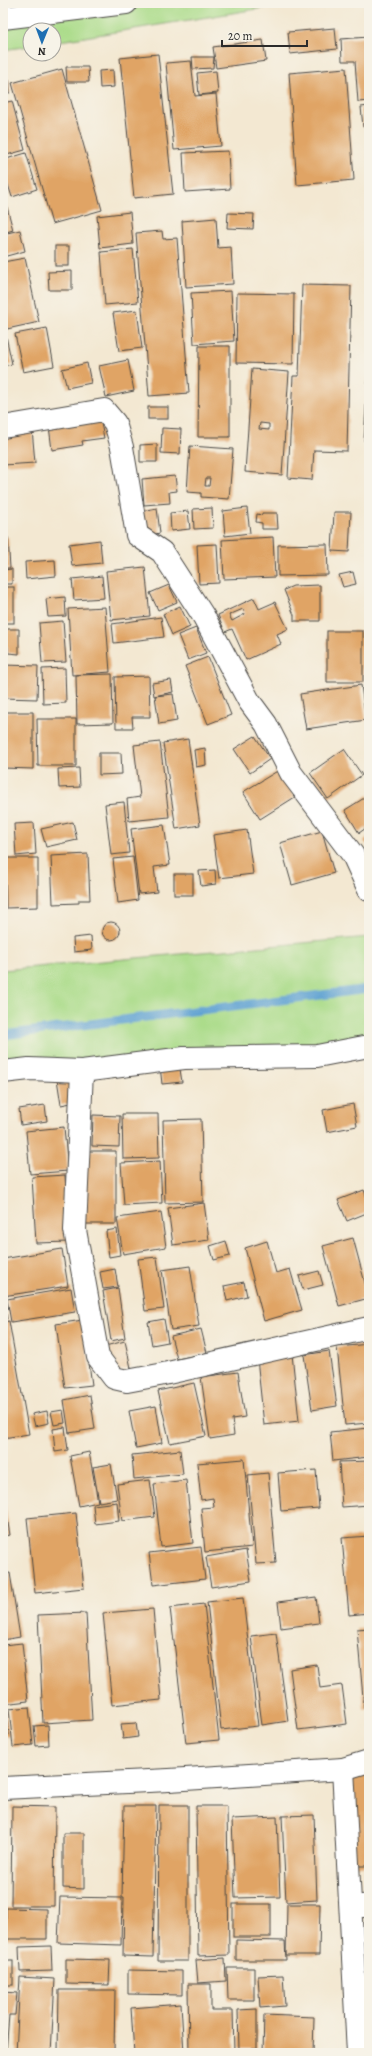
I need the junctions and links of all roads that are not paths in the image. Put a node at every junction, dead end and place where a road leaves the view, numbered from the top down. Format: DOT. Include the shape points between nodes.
graph roads {
  1 [pos="126,3"];
  2 [pos="3,18"];
  3 [pos="3,427"];
  4 [pos="369,890"];
  5 [pos="369,1046"];
  6 [pos="82,1071"];
  7 [pos="3,1072"];
  8 [pos="369,1328"];
  9 [pos="369,1761"];
  10 [pos="343,1769"];
  11 [pos="3,1788"];
  12 [pos="360,1906"];
  13 [pos="358,2053"];
  1 -- 2 [label="street"];
  3 -- 4 [label="street" via="104,410 115,423 126,465 137,535 162,552 204,617 291,772 353,855"];
  5 -- 6 [label="street" via="317,1056 184,1058"];
  6 -- 7 [label="street" via="29,1069"];
  6 -- 8 [label="street" via="75,1230 98,1357 114,1378 127,1381 159,1375"];
  9 -- 10 [label="street"];
  10 -- 11 [label="street"];
  10 -- 12 [label="street"];
  12 -- 13 [label="street"];
}
